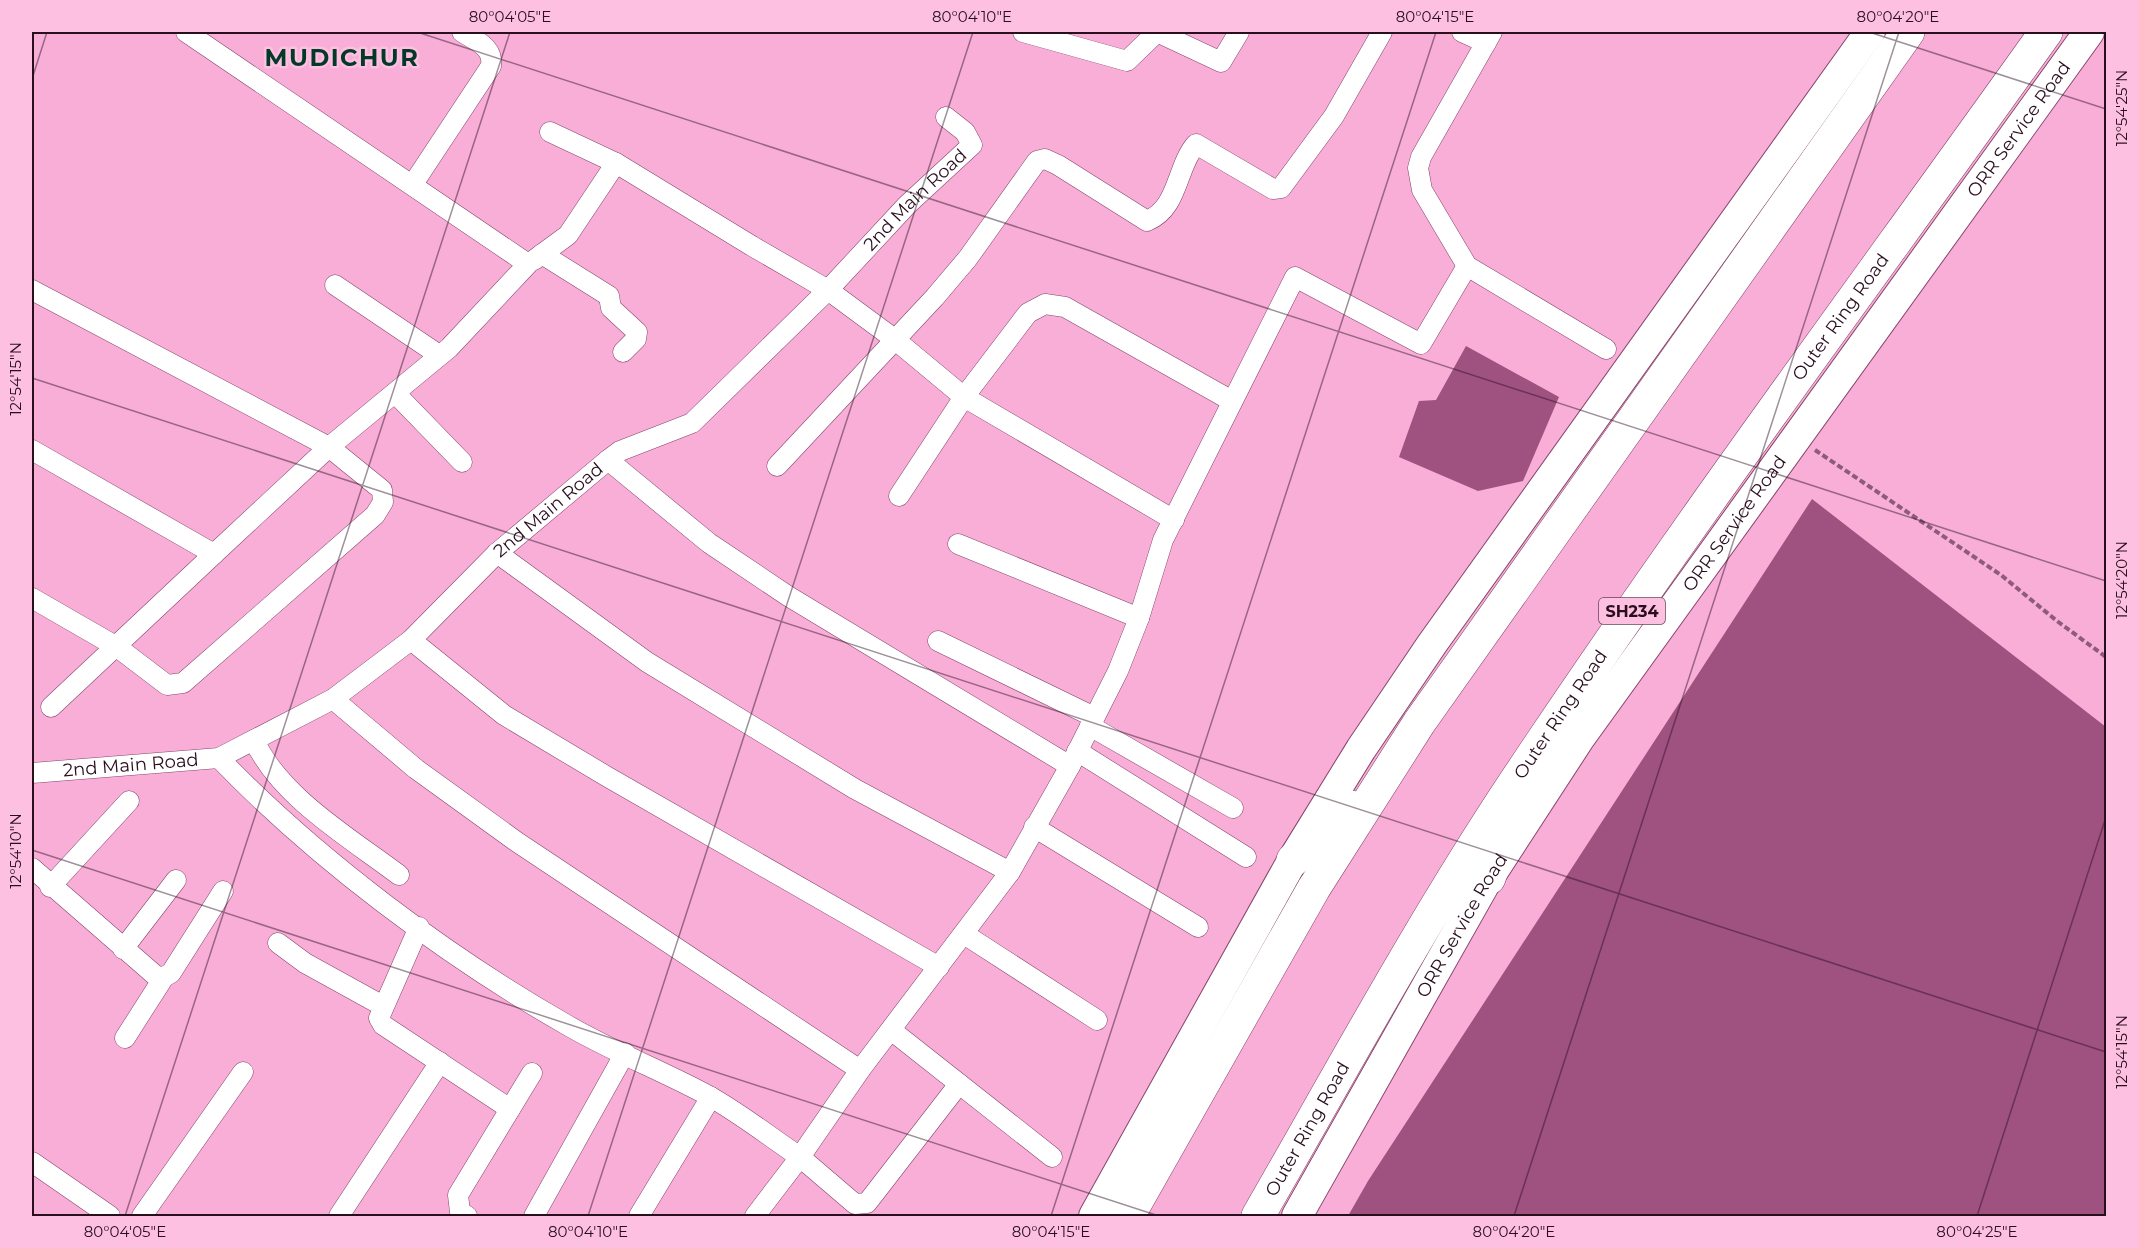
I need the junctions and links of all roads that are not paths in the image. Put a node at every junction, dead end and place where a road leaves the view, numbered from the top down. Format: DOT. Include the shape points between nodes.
graph roads {
  1 [pos="186,32"];
  2 [pos="462,32"];
  3 [pos="1023,32"];
  4 [pos="1239,32"];
  5 [pos="1382,32"];
  6 [pos="1462,32"];
  7 [pos="1870,32"];
  8 [pos="1908,32"];
  9 [pos="2046,32"];
  10 [pos="2089,32"];
  11 [pos="1489,37"];
  12 [pos="946,117"];
  13 [pos="550,132"];
  14 [pos="616,162"];
  15 [pos="413,184"];
  16 [pos="535,259"];
  17 [pos="1467,266"];
  18 [pos="335,285"];
  19 [pos="32,290"];
  20 [pos="828,290"];
  21 [pos="893,338"];
  22 [pos="1606,349"];
  23 [pos="623,352"];
  24 [pos="439,355"];
  25 [pos="395,393"];
  26 [pos="964,398"];
  27 [pos="1232,400"];
  28 [pos="329,447"];
  29 [pos="32,450"];
  30 [pos="608,460"];
  31 [pos="462,462"];
  32 [pos="777,466"];
  33 [pos="899,496"];
  34 [pos="1174,520"];
  35 [pos="958,544"];
  36 [pos="496,553"];
  37 [pos="214,554"];
  38 [pos="32,598"];
  39 [pos="1139,618"];
  40 [pos="411,640"];
  41 [pos="938,641"];
  42 [pos="117,647"];
  43 [pos="333,699"];
  44 [pos="51,707"];
  45 [pos="1092,722"];
  46 [pos="254,740"];
  47 [pos="219,758"];
  48 [pos="1073,758"];
  49 [pos="1527,764"];
  50 [pos="32,772"];
  51 [pos="1385,776"];
  52 [pos="129,801"];
  53 [pos="1233,808"];
  54 [pos="1034,827"];
  55 [pos="1246,857"];
  56 [pos="1293,860"];
  57 [pos="32,868"];
  58 [pos="1010,872"];
  59 [pos="399,875"];
  60 [pos="1489,878"];
  61 [pos="176,880"];
  62 [pos="50,886"];
  63 [pos="223,891"];
  64 [pos="418,927"];
  65 [pos="1198,927"];
  66 [pos="964,934"];
  67 [pos="278,943"];
  68 [pos="123,949"];
  69 [pos="939,967"];
  70 [pos="164,977"];
  71 [pos="383,1006"];
  72 [pos="1097,1020"];
  73 [pos="891,1030"];
  74 [pos="125,1038"];
  75 [pos="625,1053"];
  76 [pos="440,1062"];
  77 [pos="860,1070"];
  78 [pos="243,1072"];
  79 [pos="532,1073"];
  80 [pos="959,1084"];
  81 [pos="711,1097"];
  82 [pos="510,1109"];
  83 [pos="800,1157"];
  84 [pos="1052,1157"];
  85 [pos="32,1162"];
  86 [pos="1129,1211"];
  87 [pos="110,1216"];
  88 [pos="142,1216"];
  89 [pos="339,1216"];
  90 [pos="467,1216"];
  91 [pos="534,1216"];
  92 [pos="639,1216"];
  93 [pos="755,1216"];
  94 [pos="1094,1216"];
  95 [pos="1258,1216"];
  96 [pos="1297,1216"];
  1 -- 15 [label="street"];
  2 -- 15 [label="street" via="489,49 491,66"];
  3 -- 4 [label="street" via="1127,61 1157,32 1221,62"];
  5 -- 21 [label="street" via="1334,116 1281,188 1273,189 1196,144 1167,205 1147,221 1058,165 1045,159 1037,161 968,258"];
  6 -- 11 [label="street"];
  7 -- 56 [label="main road" via="1432,644"];
  8 -- 51 [label="highway" via="1515,584"];
  9 -- 49 [label="highway, Outer Ring Road / SH234"];
  10 -- 60 [label="main road, ORR Service Road" via="1579,740"];
  11 -- 17 [label="street" via="1418,168 1422,190"];
  12 -- 20 [label="street, 2nd Main Road" via="965,132 972,145 907,204"];
  13 -- 14 [label="street"];
  14 -- 16 [label="street" via="568,235"];
  14 -- 20 [label="street"];
  15 -- 16 [label="street"];
  16 -- 23 [label="street" via="609,296 611,308 637,332 636,339"];
  16 -- 24 [label="street"];
  17 -- 22 [label="street"];
  17 -- 27 [label="street" via="1420,344 1295,277"];
  18 -- 24 [label="street"];
  19 -- 28 [label="street"];
  20 -- 21 [label="street"];
  20 -- 30 [label="street, 2nd Main Road" via="692,423 620,451"];
  21 -- 26 [label="street"];
  21 -- 32 [label="street"];
  24 -- 25 [label="street"];
  25 -- 28 [label="street"];
  25 -- 31 [label="street"];
  26 -- 27 [label="street" via="1028,313 1045,304 1065,307"];
  26 -- 33 [label="street"];
  26 -- 34 [label="street"];
  27 -- 34 [label="street"];
  28 -- 37 [label="street"];
  28 -- 42 [label="street" via="382,490 383,502 375,514 183,683 167,685"];
  29 -- 37 [label="street"];
  30 -- 36 [label="street, 2nd Main Road"];
  30 -- 48 [label="street" via="710,543 788,596"];
  34 -- 39 [label="street" via="1163,540"];
  35 -- 39 [label="street"];
  36 -- 40 [label="street, 2nd Main Road"];
  36 -- 58 [label="street" via="647,662 855,789"];
  37 -- 42 [label="street"];
  38 -- 42 [label="street"];
  39 -- 45 [label="street"];
  40 -- 43 [label="street, 2nd Main Road"];
  40 -- 69 [label="street" via="504,715"];
  41 -- 45 [label="street"];
  42 -- 44 [label="street"];
  43 -- 46 [label="street, 2nd Main Road"];
  43 -- 77 [label="street" via="416,769 517,842"];
  45 -- 48 [label="street"];
  45 -- 53 [label="street"];
  46 -- 47 [label="street, 2nd Main Road"];
  46 -- 59 [label="street" via="263,760 282,782"];
  47 -- 50 [label="street, 2nd Main Road"];
  47 -- 64 [label="street" via="259,800"];
  48 -- 54 [label="street"];
  48 -- 55 [label="street"];
  49 -- 60 [label="highway"];
  49 -- 95 [label="highway, Outer Ring Road / SH234" via="1413,947"];
  51 -- 56 [label="highway"];
  51 -- 86 [label="highway" via="1314,888"];
  52 -- 62 [label="street"];
  54 -- 58 [label="street"];
  54 -- 65 [label="street"];
  56 -- 94 [label="main road"];
  57 -- 62 [label="street"];
  58 -- 66 [label="street"];
  60 -- 96 [label="main road, ORR Service Road"];
  61 -- 68 [label="street"];
  62 -- 68 [label="street"];
  63 -- 70 [label="street" via="171,973"];
  64 -- 71 [label="street"];
  64 -- 75 [label="street" via="568,1026"];
  66 -- 69 [label="street"];
  66 -- 72 [label="street"];
  67 -- 71 [label="street" via="305,963"];
  68 -- 70 [label="street" via="156,976"];
  69 -- 73 [label="street"];
  70 -- 74 [label="street"];
  71 -- 76 [label="street" via="379,1018 383,1025"];
  73 -- 77 [label="street"];
  73 -- 80 [label="street"];
  75 -- 81 [label="street"];
  75 -- 91 [label="street"];
  76 -- 82 [label="street"];
  76 -- 89 [label="street"];
  77 -- 83 [label="street"];
  78 -- 88 [label="street"];
  79 -- 82 [label="street"];
  80 -- 83 [label="street" via="867,1203 855,1204"];
  80 -- 84 [label="street"];
  81 -- 83 [label="street"];
  81 -- 92 [label="street"];
  82 -- 90 [label="street" via="458,1195 460,1212"];
  83 -- 93 [label="street"];
  85 -- 87 [label="street"];
}
